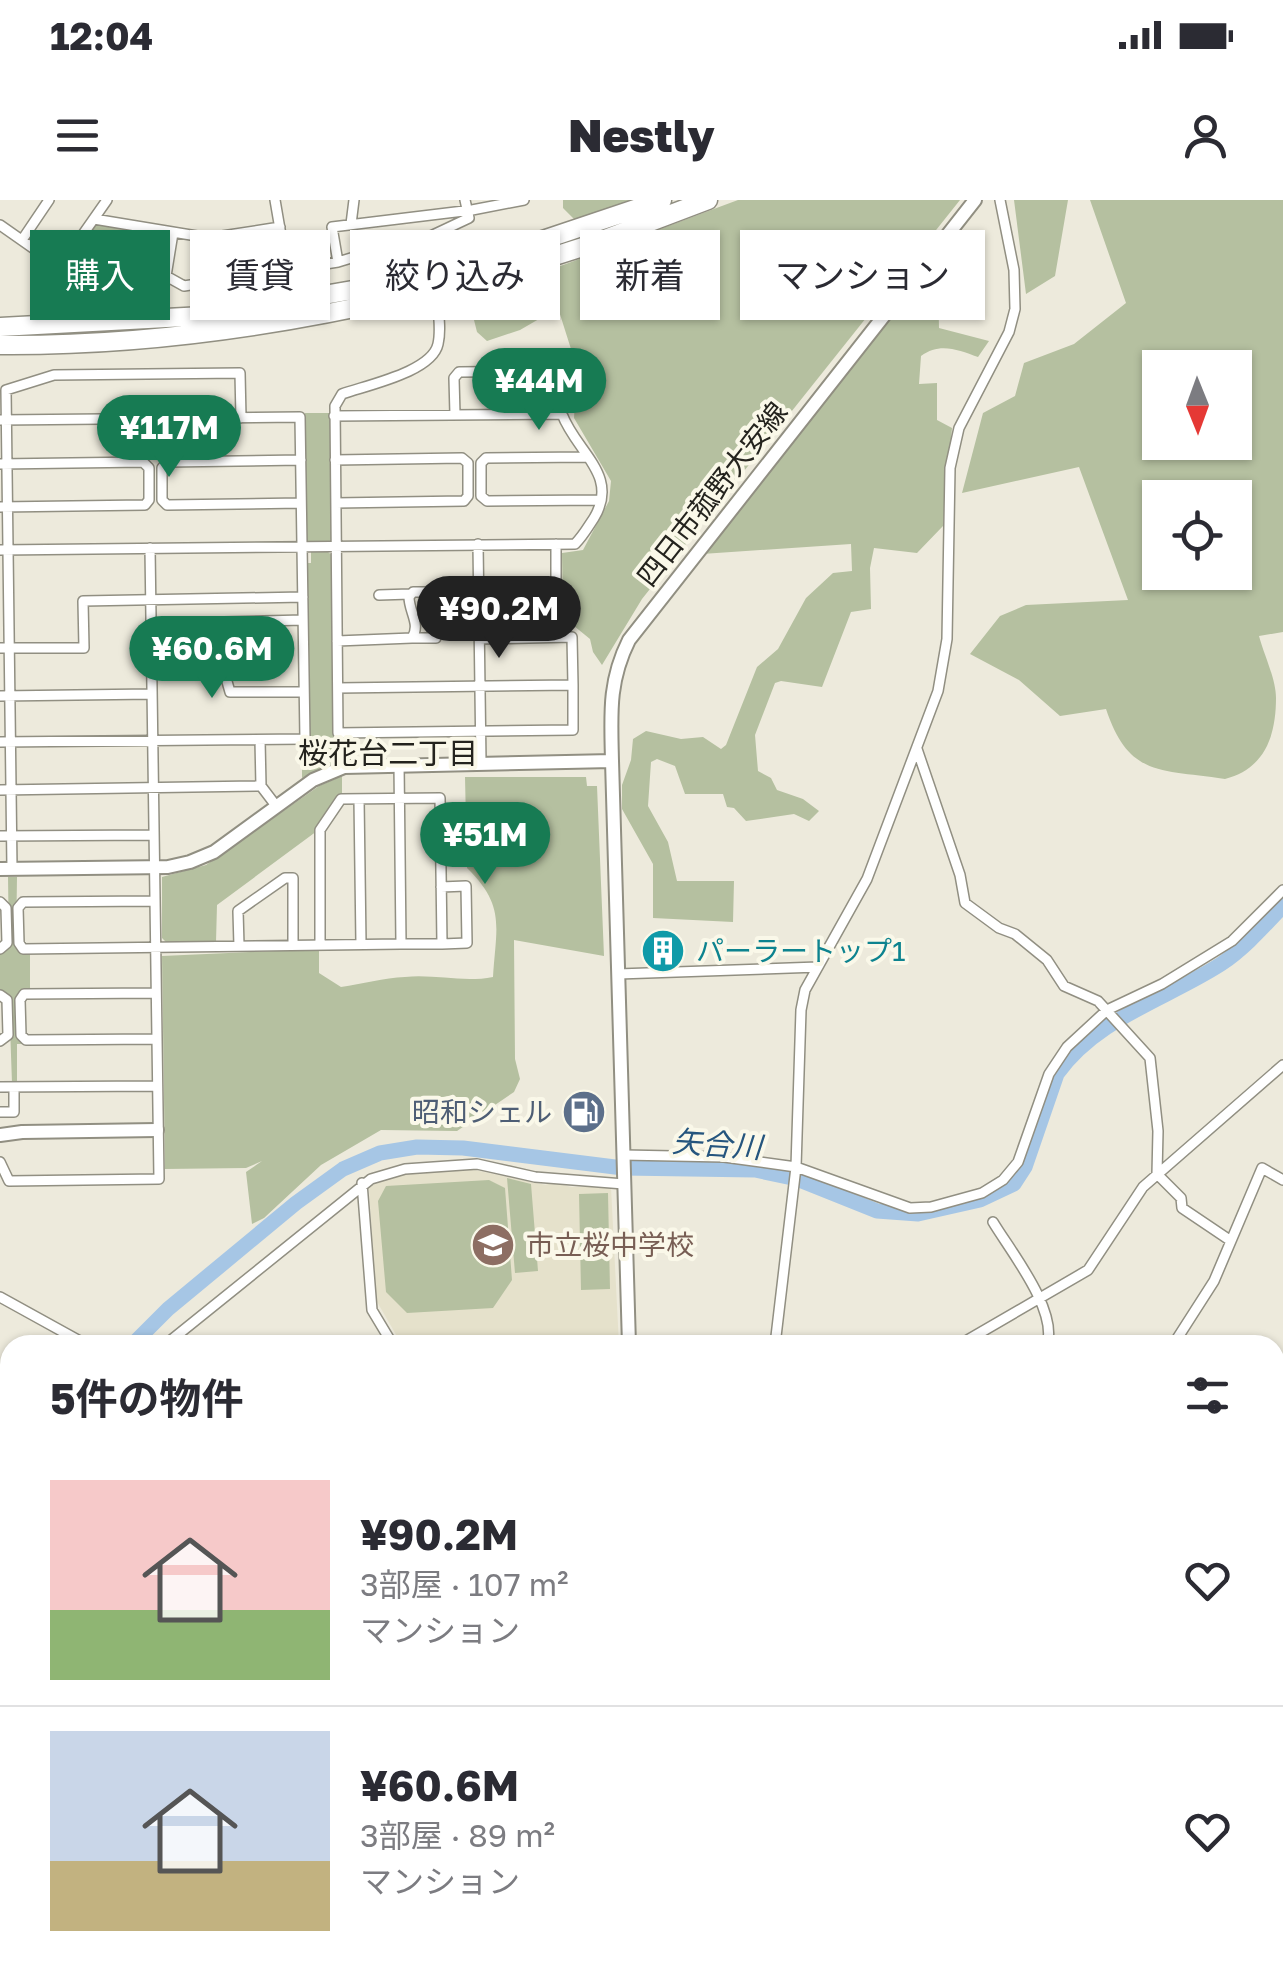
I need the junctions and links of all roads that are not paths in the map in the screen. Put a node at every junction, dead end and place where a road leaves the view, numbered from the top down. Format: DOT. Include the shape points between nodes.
graph roads {
  1 [pos="50,200"];
  2 [pos="107,200"];
  3 [pos="275,200"];
  4 [pos="354,200"];
  5 [pos="524,200"];
  6 [pos="662,200"];
  7 [pos="708,200"];
  8 [pos="975,200"];
  9 [pos="1000,200"];
  10 [pos="466,205"];
  11 [pos="94,219"];
  12 [pos="350,224"];
  13 [pos="0,225"];
  14 [pos="280,226"];
  15 [pos="281,230"];
  16 [pos="444,230"];
  17 [pos="173,233"];
  18 [pos="22,240"];
  19 [pos="560,240"];
  20 [pos="560,251"];
  21 [pos="350,258"];
  22 [pos="338,262"];
  23 [pos="330,263"];
  24 [pos="190,285"];
  25 [pos="350,297"];
  26 [pos="350,301"];
  27 [pos="438,320"];
  28 [pos="0,327"];
  29 [pos="0,344"];
  30 [pos="562,414"];
  31 [pos="455,415"];
  32 [pos="334,416"];
  33 [pos="241,418"];
  34 [pos="3,420"];
  35 [pos="587,457"];
  36 [pos="301,460"];
  37 [pos="335,460"];
  38 [pos="468,463"];
  39 [pos="481,463"];
  40 [pos="4,464"];
  41 [pos="149,468"];
  42 [pos="162,468"];
  43 [pos="468,496"];
  44 [pos="481,496"];
  45 [pos="149,500"];
  46 [pos="162,500"];
  47 [pos="601,500"];
  48 [pos="301,503"];
  49 [pos="336,503"];
  50 [pos="4,507"];
  51 [pos="478,544"];
  52 [pos="556,544"];
  53 [pos="302,546"];
  54 [pos="336,546"];
  55 [pos="150,548"];
  56 [pos="4,550"];
  57 [pos="478,592"];
  58 [pos="379,594"];
  59 [pos="410,594"];
  60 [pos="302,597"];
  61 [pos="150,600"];
  62 [pos="4,601"];
  63 [pos="303,620"];
  64 [pos="224,622"];
  65 [pos="151,624"];
  66 [pos="412,638"];
  67 [pos="436,638"];
  68 [pos="479,638"];
  69 [pos="337,641"];
  70 [pos="224,646"];
  71 [pos="5,648"];
  72 [pos="151,648"];
  73 [pos="573,685"];
  74 [pos="480,686"];
  75 [pos="338,688"];
  76 [pos="304,692"];
  77 [pos="152,694"];
  78 [pos="5,696"];
  79 [pos="480,731"];
  80 [pos="152,740"];
  81 [pos="260,740"];
  82 [pos="5,742"];
  83 [pos="916,749"];
  84 [pos="612,761"];
  85 [pos="481,763"];
  86 [pos="399,764"];
  87 [pos="260,786"];
  88 [pos="152,788"];
  89 [pos="5,790"];
  90 [pos="400,798"];
  91 [pos="360,799"];
  92 [pos="278,807"];
  93 [pos="152,835"];
  94 [pos="6,836"];
  95 [pos="153,868"];
  96 [pos="6,869"];
  97 [pos="441,887"];
  98 [pos="1283,890"];
  99 [pos="154,900"];
  100 [pos="0,902"];
  101 [pos="360,944"];
  102 [pos="401,944"];
  103 [pos="442,944"];
  104 [pos="293,945"];
  105 [pos="320,945"];
  106 [pos="238,946"];
  107 [pos="154,948"];
  108 [pos="0,949"];
  109 [pos="818,968"];
  110 [pos="618,974"];
  111 [pos="155,993"];
  112 [pos="0,995"];
  113 [pos="1109,1012"];
  114 [pos="156,1039"];
  115 [pos="0,1041"];
  116 [pos="1283,1065"];
  117 [pos="156,1086"];
  118 [pos="0,1087"];
  119 [pos="14,1087"];
  120 [pos="0,1112"];
  121 [pos="14,1112"];
  122 [pos="14,1125"];
  123 [pos="157,1130"];
  124 [pos="0,1135"];
  125 [pos="623,1155"];
  126 [pos="0,1162"];
  127 [pos="796,1167"];
  128 [pos="1157,1174"];
  129 [pos="1283,1180"];
  130 [pos="624,1182"];
  131 [pos="362,1183"];
  132 [pos="993,1222"];
  133 [pos="1230,1241"];
  134 [pos="0,1297"];
  135 [pos="1040,1298"];
  136 [pos="69,1335"];
  137 [pos="176,1335"];
  138 [pos="387,1335"];
  139 [pos="629,1335"];
  140 [pos="777,1335"];
  141 [pos="976,1335"];
  142 [pos="1048,1335"];
  143 [pos="1179,1335"];
  1 -- 18 [label="street"];
  2 -- 11 [label="street"];
  3 -- 14 [label="street"];
  4 -- 12 [label="street"];
  5 -- 10 [label="street"];
  6 -- 19 [label="highway"];
  7 -- 20 [label="highway"];
  8 -- 84 [label="main road, 四日市菰野大安線" via="629,640 611,697"];
  9 -- 83 [label="street" via="1015,309 959,428 950,468 947,638 938,690"];
  10 -- 12 [label="street"];
  10 -- 16 [label="street" via="469,218"];
  11 -- 17 [label="street"];
  11 -- 18 [label="street" via="60,267"];
  12 -- 22 [label="street" via="332,227"];
  13 -- 18 [label="street"];
  14 -- 15 [label="street"];
  14 -- 17 [label="street" via="209,238"];
  17 -- 24 [label="street" via="166,276"];
  21 -- 22 [label="street"];
  22 -- 23 [label="street"];
  25 -- 28 [label="highway" via="203,316"];
  26 -- 29 [label="highway" via="202,333"];
  27 -- 32 [label="street" via="436,350 427,362 342,394"];
  30 -- 31 [label="street"];
  30 -- 31 [label="street" via="562,371 493,371 459,372"];
  30 -- 35 [label="street"];
  31 -- 32 [label="street"];
  32 -- 37 [label="street"];
  33 -- 34 [label="street"];
  33 -- 34 [label="street" via="240,373 54,375 6,390"];
  33 -- 36 [label="street" via="300,417"];
  34 -- 40 [label="street"];
  35 -- 39 [label="street"];
  35 -- 47 [label="street" via="602,478"];
  36 -- 42 [label="street" via="167,462"];
  36 -- 48 [label="street"];
  37 -- 38 [label="street"];
  37 -- 49 [label="street"];
  38 -- 39 [label="street"];
  38 -- 43 [label="street"];
  39 -- 44 [label="street"];
  40 -- 41 [label="street" via="143,462"];
  40 -- 50 [label="street"];
  41 -- 42 [label="street"];
  41 -- 45 [label="street"];
  42 -- 46 [label="street"];
  43 -- 44 [label="street"];
  43 -- 49 [label="street"];
  44 -- 47 [label="street"];
  45 -- 46 [label="street"];
  45 -- 50 [label="street"];
  46 -- 48 [label="street" via="167,506"];
  47 -- 52 [label="street" via="575,544"];
  48 -- 53 [label="street"];
  49 -- 54 [label="street"];
  50 -- 56 [label="street"];
  51 -- 52 [label="street"];
  51 -- 54 [label="street"];
  51 -- 57 [label="street"];
  52 -- 57 [label="street" via="556,591"];
  53 -- 54 [label="street"];
  53 -- 55 [label="street"];
  53 -- 60 [label="street"];
  54 -- 69 [label="street"];
  55 -- 56 [label="street"];
  55 -- 61 [label="street"];
  56 -- 62 [label="street"];
  57 -- 59 [label="street"];
  57 -- 68 [label="street"];
  58 -- 59 [label="street"];
  59 -- 66 [label="street"];
  60 -- 61 [label="street"];
  60 -- 63 [label="street"];
  61 -- 65 [label="street"];
  61 -- 71 [label="street" via="83,601 84,648"];
  62 -- 71 [label="street"];
  63 -- 64 [label="street"];
  63 -- 76 [label="street"];
  64 -- 65 [label="street"];
  64 -- 70 [label="street"];
  65 -- 72 [label="street"];
  66 -- 67 [label="street"];
  66 -- 69 [label="street"];
  68 -- 73 [label="street" via="572,637"];
  68 -- 74 [label="street"];
  69 -- 75 [label="street"];
  70 -- 72 [label="street"];
  70 -- 76 [label="street" via="232,653 230,692"];
  71 -- 78 [label="street"];
  72 -- 77 [label="street"];
  73 -- 74 [label="street"];
  73 -- 79 [label="street" via="573,730"];
  74 -- 75 [label="street"];
  74 -- 79 [label="street"];
  75 -- 79 [label="street" via="338,733"];
  76 -- 81 [label="street" via="305,739"];
  77 -- 78 [label="street"];
  77 -- 80 [label="street"];
  78 -- 82 [label="street"];
  79 -- 85 [label="street"];
  80 -- 81 [label="street"];
  80 -- 82 [label="street"];
  80 -- 88 [label="street"];
  81 -- 87 [label="street"];
  82 -- 89 [label="street"];
  83 -- 109 [label="street" via="867,879"];
  83 -- 113 [label="street" via="965,903 1015,934 1064,986"];
  84 -- 85 [label="main road"];
  84 -- 110 [label="main road, 四日市菰野大安線"];
  85 -- 86 [label="main road"];
  86 -- 90 [label="street"];
  86 -- 92 [label="main road" via="333,771"];
  87 -- 88 [label="street"];
  87 -- 92 [label="street"];
  88 -- 89 [label="street"];
  88 -- 93 [label="street"];
  89 -- 94 [label="street"];
  90 -- 91 [label="street"];
  90 -- 97 [label="street" via="440,798"];
  90 -- 102 [label="street"];
  91 -- 101 [label="street"];
  91 -- 105 [label="street" via="340,799 320,830"];
  92 -- 95 [label="main road" via="202,858"];
  93 -- 94 [label="street"];
  93 -- 95 [label="street"];
  94 -- 96 [label="street"];
  95 -- 96 [label="main road"];
  95 -- 99 [label="street"];
  97 -- 103 [label="street"];
  97 -- 103 [label="street" via="466,886 467,943"];
  98 -- 113 [label="street" via="1232,941"];
  99 -- 107 [label="street"];
  99 -- 107 [label="street" via="23,902 18,908 23,949"];
  100 -- 108 [label="street" via="7,943"];
  101 -- 102 [label="street"];
  101 -- 105 [label="street"];
  102 -- 103 [label="street"];
  104 -- 105 [label="street"];
  104 -- 106 [label="street"];
  104 -- 106 [label="street" via="293,878 285,878 238,911"];
  106 -- 107 [label="street"];
  107 -- 111 [label="street"];
  109 -- 110 [label="street"];
  109 -- 127 [label="street" via="801,1010"];
  110 -- 125 [label="main road, 四日市菰野大安線"];
  111 -- 114 [label="street"];
  111 -- 114 [label="street" via="24,994 20,1035"];
  112 -- 115 [label="street" via="7,1000 8,1036"];
  113 -- 127 [label="street" via="1067,1047 1048,1074 1018,1162 982,1193 910,1208"];
  113 -- 128 [label="street" via="1153,1066"];
  114 -- 117 [label="street"];
  116 -- 128 [label="street"];
  117 -- 119 [label="street"];
  117 -- 123 [label="street"];
  118 -- 119 [label="street"];
  119 -- 121 [label="street"];
  120 -- 121 [label="street"];
  121 -- 122 [label="street"];
  123 -- 124 [label="main road"];
  123 -- 126 [label="street" via="159,1179 9,1181"];
  125 -- 127 [label="street"];
  125 -- 130 [label="main road, 四日市菰野大安線"];
  127 -- 140 [label="street"];
  128 -- 133 [label="street" via="1181,1198 1182,1208"];
  128 -- 135 [label="street" via="1122,1214 1088,1270"];
  129 -- 133 [label="street" via="1262,1168"];
  130 -- 131 [label="street" via="535,1177 477,1164 405,1169"];
  130 -- 139 [label="main road, 四日市菰野大安線"];
  131 -- 137 [label="street"];
  131 -- 138 [label="street" via="372,1310"];
  132 -- 135 [label="street"];
  133 -- 143 [label="street" via="1214,1281"];
  134 -- 136 [label="street"];
  135 -- 141 [label="street"];
  135 -- 142 [label="street"];
}
